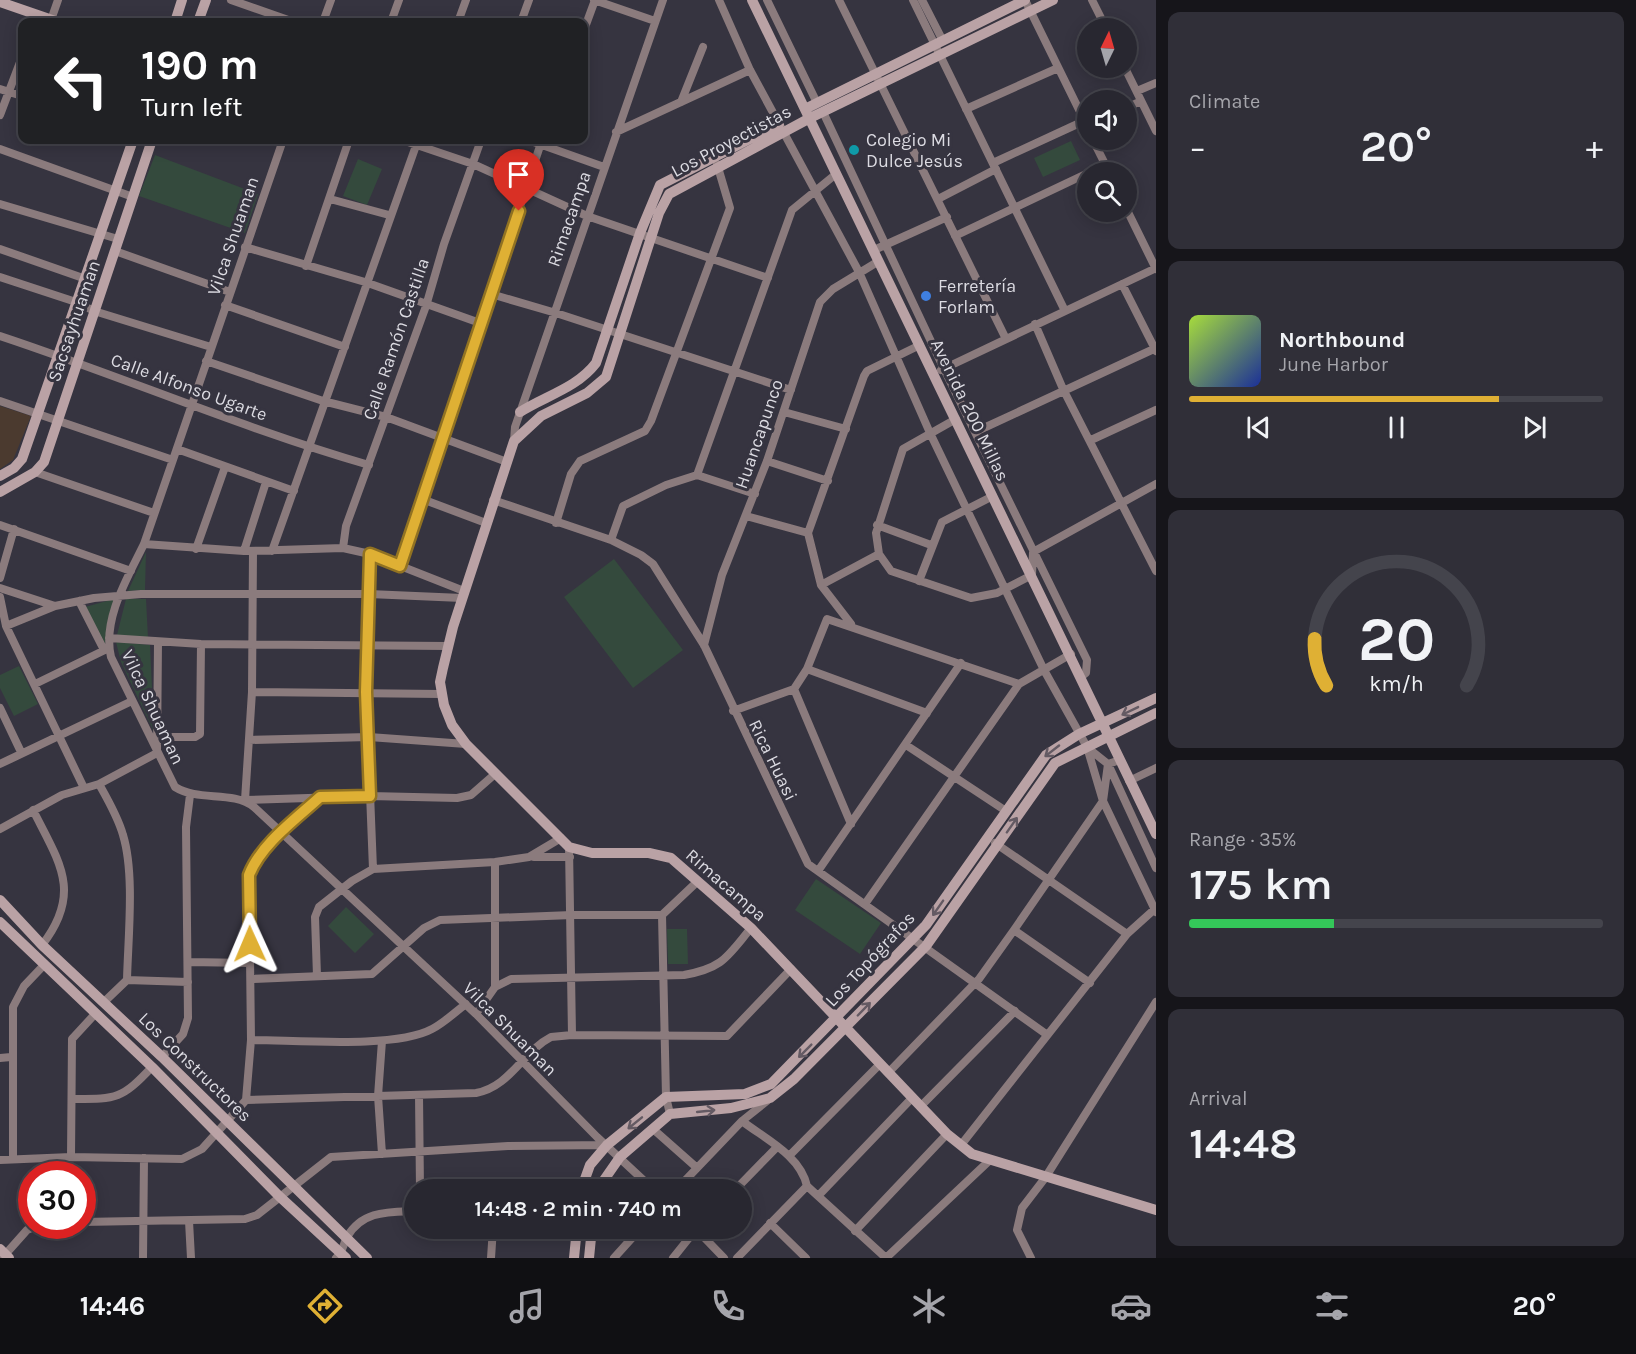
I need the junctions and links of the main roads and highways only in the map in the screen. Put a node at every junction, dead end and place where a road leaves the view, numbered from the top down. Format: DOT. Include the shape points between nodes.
graph roads {
  1 [pos="182,0"];
  2 [pos="206,0"];
  3 [pos="752,0"];
  4 [pos="1053,0"];
  5 [pos="1019,1"];
  6 [pos="0,2"];
  7 [pos="42,18"];
  8 [pos="176,18"];
  9 [pos="199,18"];
  10 [pos="939,47"];
  11 [pos="807,114"];
  12 [pos="781,128"];
  13 [pos="132,144"];
  14 [pos="151,144"];
  15 [pos="520,412"];
  16 [pos="0,476"];
  17 [pos="0,492"];
  18 [pos="1156,698"];
  19 [pos="1156,713"];
  20 [pos="1103,723"];
  21 [pos="1109,735"];
  22 [pos="1153,822"];
  23 [pos="1156,834"];
  24 [pos="570,852"];
  25 [pos="0,900"];
  26 [pos="0,922"];
  27 [pos="836,1019"];
  28 [pos="846,1028"];
  29 [pos="585,1179"];
  30 [pos="604,1179"];
  31 [pos="1156,1210"];
  32 [pos="576,1239"];
  33 [pos="591,1239"];
  34 [pos="341,1256"];
  35 [pos="367,1258"];
  36 [pos="574,1258"];
  37 [pos="589,1258"];
  1 -- 8 [label="main road"];
  2 -- 9 [label="main road"];
  3 -- 11 [label="main road, Avenida 200 Millas"];
  4 -- 10 [label="main road, Los Proyectistas"];
  5 -- 10 [label="main road"];
  6 -- 7 [label="main road"];
  10 -- 11 [label="main road, Los Proyectistas"];
  11 -- 12 [label="main road, Los Proyectistas"];
  11 -- 20 [label="main road, Avenida 200 Millas" via="920,345 939,371 956,419"];
  12 -- 15 [label="main road" via="660,185 596,363 588,374"];
  12 -- 24 [label="main road, Los Proyectistas" via="669,194 606,377 597,386 541,416 514,441 463,594 442,668 441,694 452,725"];
  13 -- 16 [label="main road" via="22,459"];
  14 -- 17 [label="main road, Sacsayhuaman" via="44,462 35,472"];
  18 -- 20 [label="main road, Los Topógrafos, one-way"];
  19 -- 21 [label="main road, Los Topógrafos"];
  20 -- 21 [label="main road, Avenida 200 Millas"];
  20 -- 27 [label="main road, Los Topógrafos, one-way" via="1046,755 926,925"];
  21 -- 22 [label="main road, Avenida 200 Millas"];
  28 -- 21 [label="main road, Los Topógrafos, one-way" via="926,946 1055,763"];
  22 -- 23 [label="main road, Avenida 200 Millas"];
  24 -- 27 [label="main road, Rimacampa" via="671,858 751,928"];
  25 -- 35 [label="main road, Los Constructores"];
  26 -- 34 [label="main road, Los Constructores"];
  27 -- 28 [label="main road, Rimacampa"];
  27 -- 29 [label="main road, Los Topógrafos, one-way" via="771,1084 755,1092 666,1097 607,1145 590,1165"];
  30 -- 28 [label="main road, Los Topógrafos, one-way" via="620,1156 670,1114 731,1108 770,1098"];
  28 -- 31 [label="main road, Rimacampa" via="947,1134 972,1154"];
  32 -- 36 [label="main road"];
  33 -- 37 [label="main road"];
}
